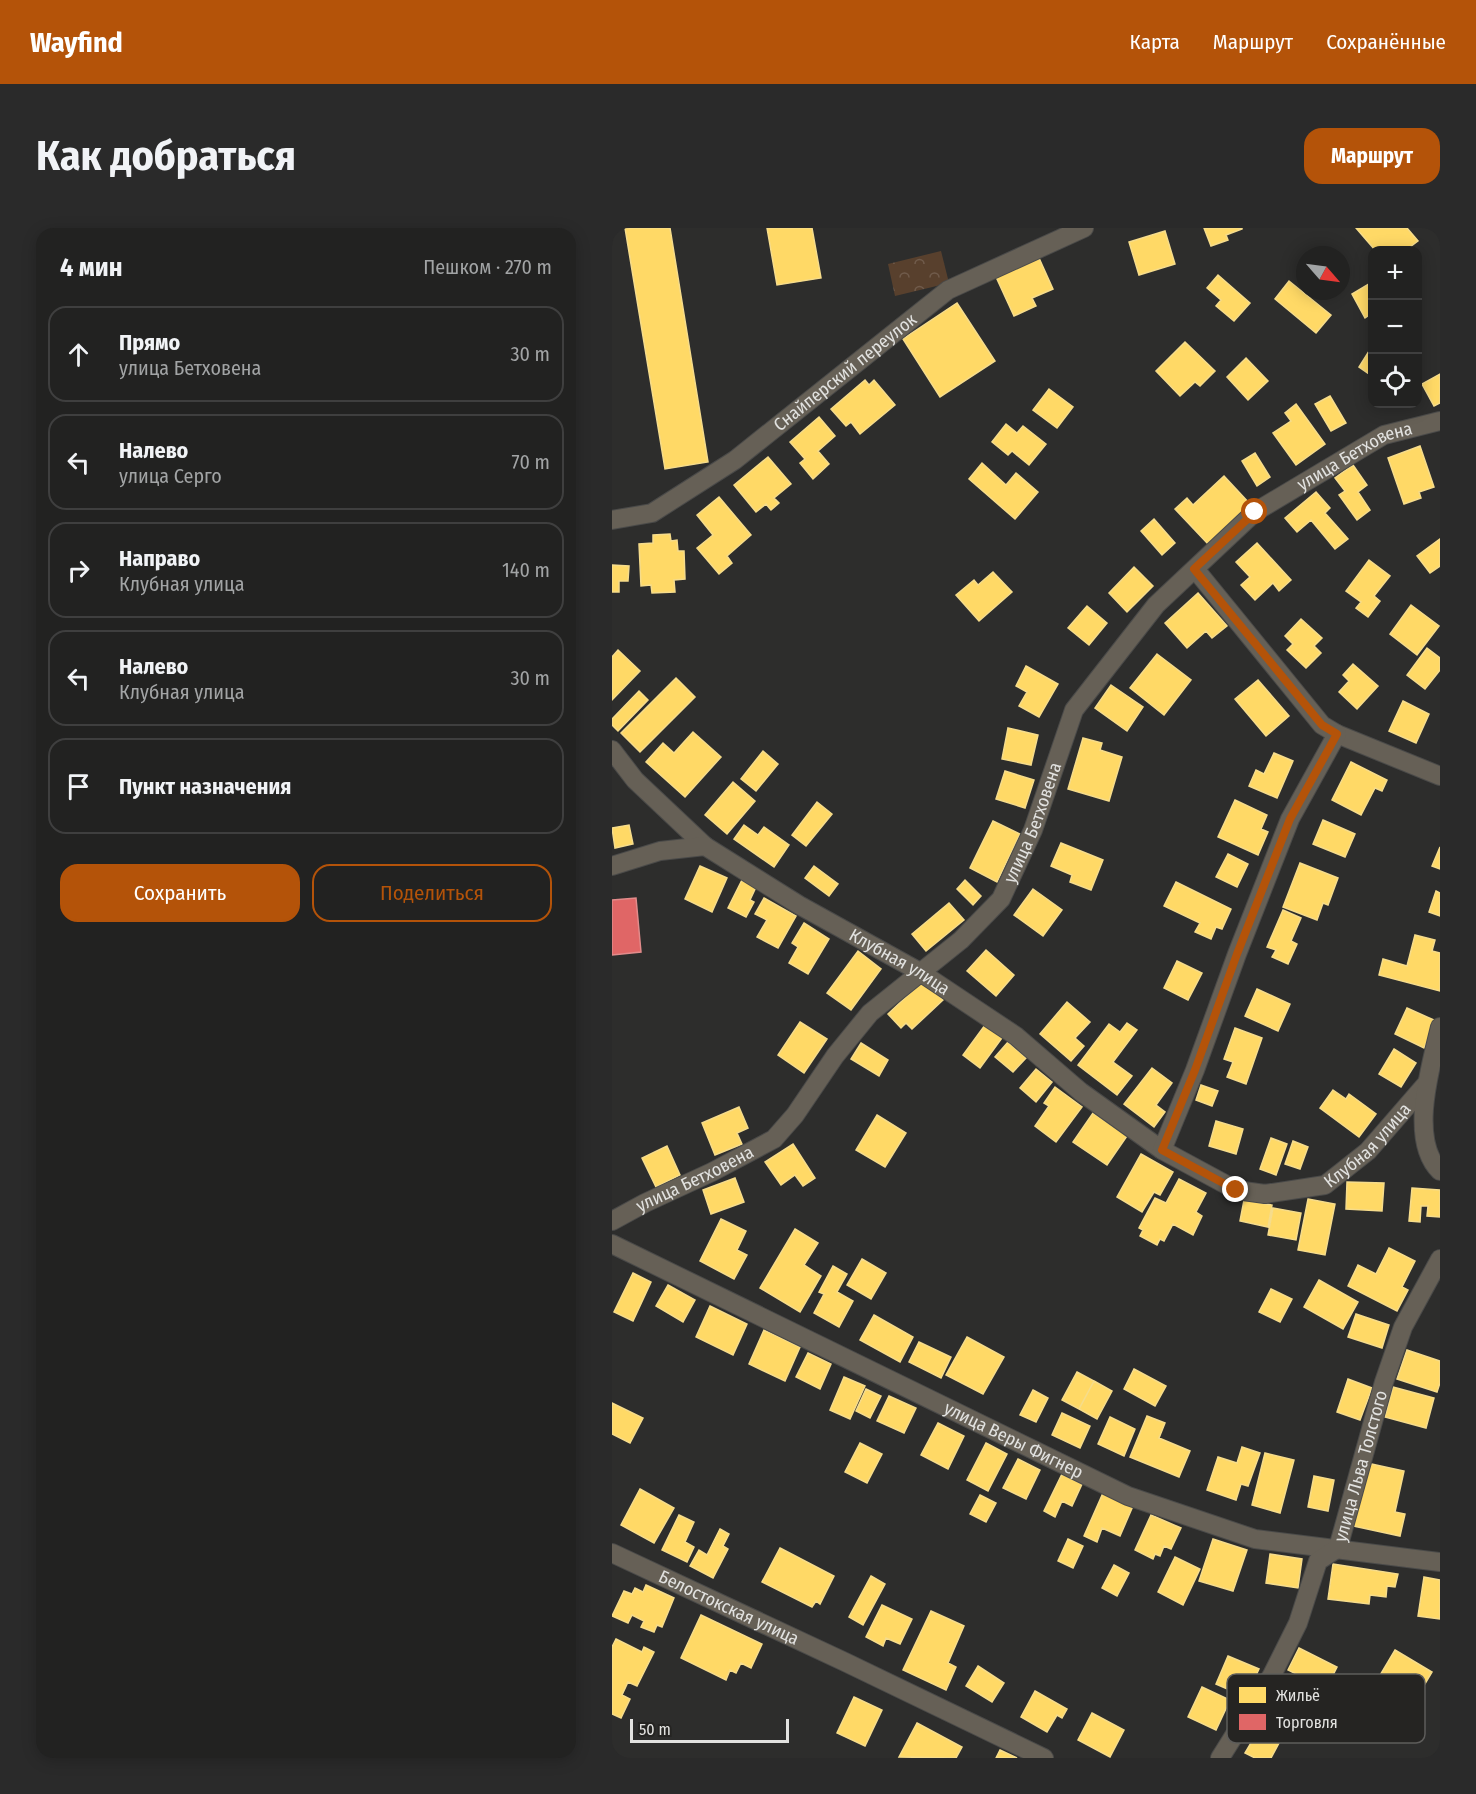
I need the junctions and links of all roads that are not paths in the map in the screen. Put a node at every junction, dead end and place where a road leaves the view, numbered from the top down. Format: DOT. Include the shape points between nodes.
graph roads {
  1 [pos="1084,228"];
  2 [pos="1440,421"];
  3 [pos="612,520"];
  4 [pos="1194,569"];
  5 [pos="1337,734"];
  6 [pos="612,750"];
  7 [pos="1440,776"];
  8 [pos="705,846"];
  9 [pos="612,866"];
  10 [pos="920,972"];
  11 [pos="1440,1026"];
  12 [pos="1427,1083"];
  13 [pos="1162,1150"];
  14 [pos="1440,1171"];
  15 [pos="612,1221"];
  16 [pos="612,1244"];
  17 [pos="1440,1259"];
  18 [pos="1338,1548"];
  19 [pos="612,1553"];
  20 [pos="1440,1562"];
  21 [pos="1272,1674"];
  22 [pos="1229,1743"];
  23 [pos="1044,1758"];
  24 [pos="1220,1758"];
  1 -- 3 [label="street, Снайперский переулок" via="948,290 735,460 652,513"];
  2 -- 4 [label="street, улица Бетховена" via="1384,435 1255,512"];
  4 -- 5 [label="street" via="1322,725"];
  4 -- 10 [label="street, улица Бетховена" via="1156,605 1074,710 1033,830 1001,899 961,940"];
  5 -- 7 [label="street"];
  5 -- 13 [label="street" via="1290,819"];
  6 -- 8 [label="street, Клубная улица" via="635,780"];
  8 -- 9 [label="street" via="660,851"];
  8 -- 10 [label="street, Клубная улица"];
  10 -- 13 [label="street, Клубная улица" via="1016,1036 1081,1092"];
  10 -- 15 [label="street, улица Бетховена" via="870,1013 774,1139"];
  11 -- 12 [label="street"];
  12 -- 13 [label="street, Клубная улица" via="1368,1151 1325,1185 1265,1194 1236,1190"];
  12 -- 14 [label="street" via="1423,1137 1433,1164"];
  16 -- 18 [label="street, улица Веры Фигнер" via="1128,1496 1255,1539"];
  17 -- 18 [label="street, улица Льва Толстого" via="1403,1327"];
  18 -- 20 [label="street, улица Веры Фигнер"];
  18 -- 21 [label="street, улица Льва Толстого" via="1318,1562 1298,1623"];
  19 -- 23 [label="street, Белостокская улица"];
  22 -- 24 [label="street, улица Льва Толстого"];
}
